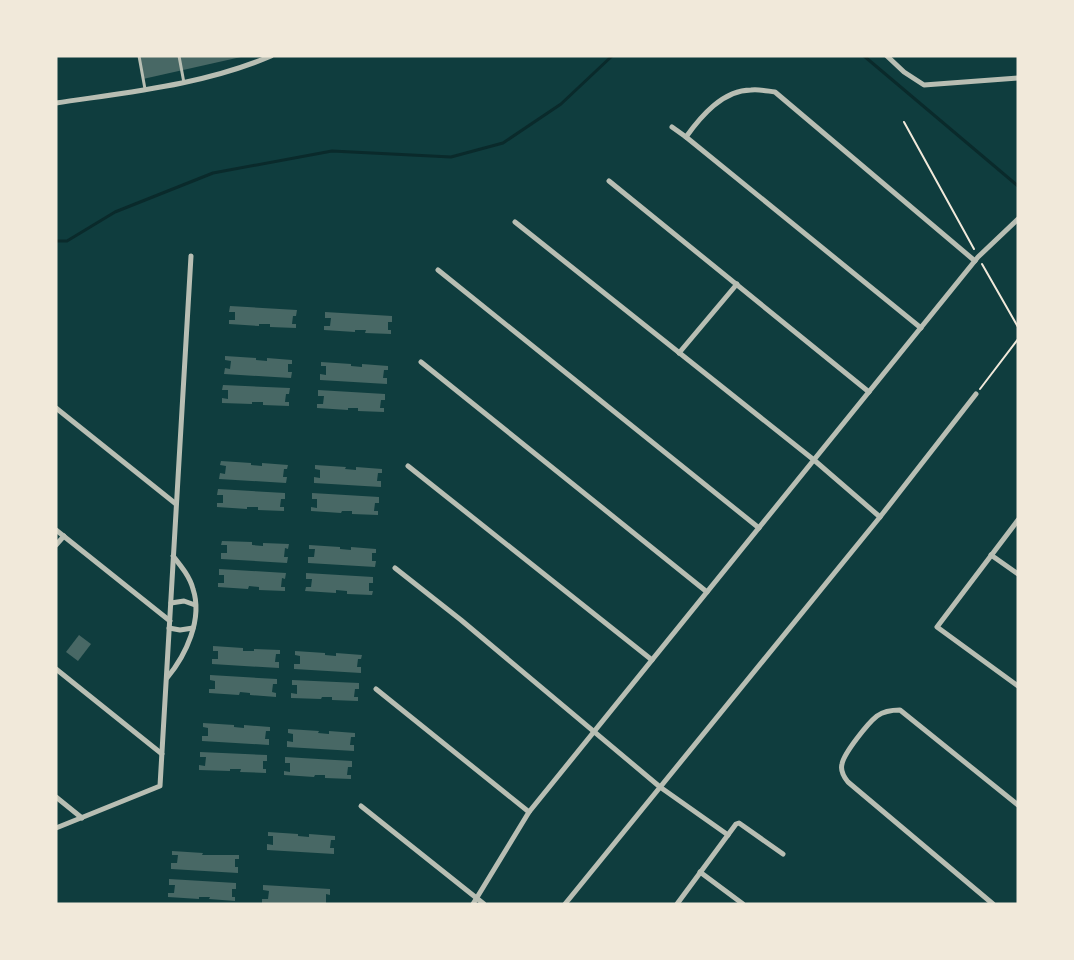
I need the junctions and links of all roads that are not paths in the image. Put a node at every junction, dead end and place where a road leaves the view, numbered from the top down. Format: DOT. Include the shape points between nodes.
graph roads {
  1 [pos="139,56"];
  2 [pos="179,56"];
  3 [pos="270,56"];
  4 [pos="887,56"];
  5 [pos="1018,78"];
  6 [pos="184,83"];
  7 [pos="146,90"];
  8 [pos="56,103"];
  9 [pos="672,128"];
  10 [pos="686,137"];
  11 [pos="609,180"];
  12 [pos="1018,219"];
  13 [pos="515,222"];
  14 [pos="191,256"];
  15 [pos="977,259"];
  16 [pos="438,270"];
  17 [pos="737,284"];
  18 [pos="921,328"];
  19 [pos="679,353"];
  20 [pos="421,362"];
  21 [pos="869,392"];
  22 [pos="976,394"];
  23 [pos="56,408"];
  24 [pos="814,460"];
  25 [pos="408,466"];
  26 [pos="176,504"];
  27 [pos="880,516"];
  28 [pos="1018,520"];
  29 [pos="759,528"];
  30 [pos="56,530"];
  31 [pos="64,536"];
  32 [pos="56,545"];
  33 [pos="992,555"];
  34 [pos="173,556"];
  35 [pos="395,568"];
  36 [pos="1018,574"];
  37 [pos="707,592"];
  38 [pos="171,603"];
  39 [pos="195,605"];
  40 [pos="170,621"];
  41 [pos="169,628"];
  42 [pos="193,628"];
  43 [pos="652,660"];
  44 [pos="56,669"];
  45 [pos="166,678"];
  46 [pos="1018,686"];
  47 [pos="376,689"];
  48 [pos="594,732"];
  49 [pos="162,754"];
  50 [pos="660,787"];
  51 [pos="56,797"];
  52 [pos="1018,804"];
  53 [pos="361,806"];
  54 [pos="529,812"];
  55 [pos="82,818"];
  56 [pos="56,828"];
  57 [pos="728,835"];
  58 [pos="783,854"];
  59 [pos="700,872"];
  60 [pos="474,901"];
  61 [pos="990,903"];
  62 [pos="484,904"];
  63 [pos="565,904"];
  64 [pos="677,904"];
  65 [pos="743,904"];
  1 -- 7 [label="lane"];
  2 -- 6 [label="lane"];
  3 -- 6 [label="street"];
  4 -- 5 [label="street" via="924,85"];
  6 -- 7 [label="street"];
  7 -- 8 [label="street"];
  9 -- 10 [label="street"];
  10 -- 15 [label="street" via="708,108 733,95 750,90 775,92"];
  10 -- 18 [label="street"];
  11 -- 17 [label="street"];
  12 -- 15 [label="street"];
  13 -- 19 [label="street"];
  14 -- 26 [label="street"];
  15 -- 18 [label="street"];
  16 -- 29 [label="street"];
  17 -- 19 [label="street"];
  17 -- 21 [label="street"];
  18 -- 21 [label="street"];
  19 -- 24 [label="street"];
  20 -- 37 [label="street"];
  21 -- 24 [label="street"];
  22 -- 27 [label="street"];
  23 -- 26 [label="street"];
  24 -- 27 [label="street"];
  24 -- 29 [label="street"];
  25 -- 43 [label="street"];
  26 -- 34 [label="street"];
  27 -- 50 [label="street"];
  28 -- 33 [label="street"];
  29 -- 37 [label="street"];
  30 -- 31 [label="street"];
  31 -- 32 [label="street"];
  31 -- 40 [label="street"];
  33 -- 36 [label="street"];
  33 -- 46 [label="street" via="937,627"];
  34 -- 38 [label="street"];
  34 -- 39 [label="street" via="193,589"];
  35 -- 48 [label="street"];
  37 -- 43 [label="street"];
  38 -- 39 [label="street" via="184,601"];
  38 -- 40 [label="street"];
  39 -- 42 [label="street"];
  40 -- 41 [label="street"];
  41 -- 42 [label="street"];
  41 -- 45 [label="street"];
  42 -- 45 [label="street" via="184,654"];
  43 -- 48 [label="street"];
  44 -- 49 [label="street"];
  45 -- 49 [label="street"];
  47 -- 54 [label="street"];
  48 -- 50 [label="street"];
  48 -- 54 [label="street"];
  49 -- 55 [label="street" via="160,786"];
  50 -- 57 [label="street"];
  50 -- 63 [label="street"];
  51 -- 55 [label="street"];
  52 -- 61 [label="street" via="900,710 876,716 845,755 842,764 843,776 848,782"];
  53 -- 60 [label="street"];
  54 -- 60 [label="street"];
  55 -- 56 [label="street"];
  57 -- 58 [label="street" via="739,823"];
  57 -- 59 [label="street"];
  59 -- 64 [label="street"];
  59 -- 65 [label="street"];
  60 -- 62 [label="street"];
}
